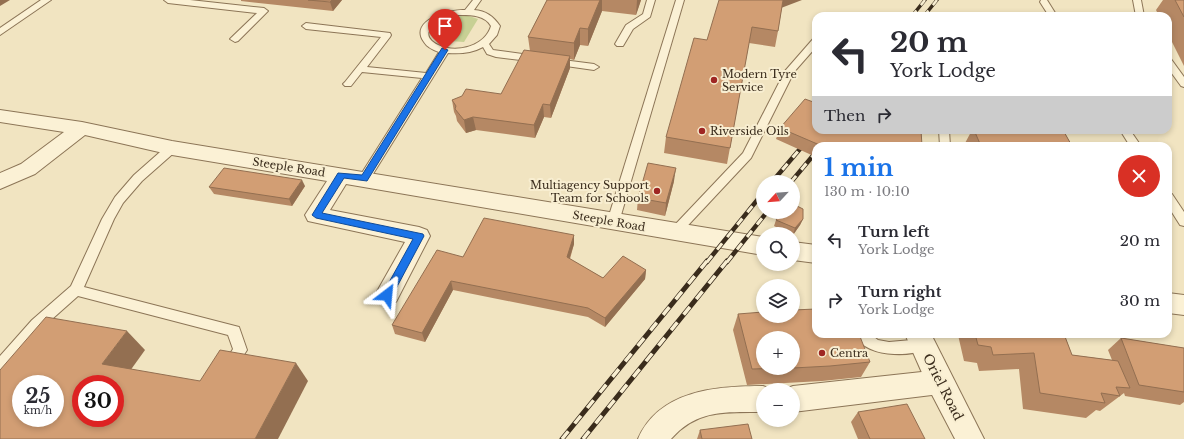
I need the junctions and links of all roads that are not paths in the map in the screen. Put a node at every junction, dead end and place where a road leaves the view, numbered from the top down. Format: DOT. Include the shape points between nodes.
graph roads {
  1 [pos="47,0"];
  2 [pos="168,0"];
  3 [pos="477,0"];
  4 [pos="651,0"];
  5 [pos="680,0"];
  6 [pos="1137,0"];
  7 [pos="1044,2"];
  8 [pos="468,12"];
  9 [pos="1050,12"];
  10 [pos="1139,12"];
  11 [pos="306,26"];
  12 [pos="0,32"];
  13 [pos="235,39"];
  14 [pos="485,44"];
  15 [pos="620,44"];
  16 [pos="812,46"];
  17 [pos="445,50"];
  18 [pos="594,66"];
  19 [pos="1172,67"];
  20 [pos="360,69"];
  21 [pos="429,76"];
  22 [pos="348,84"];
  23 [pos="1184,84"];
  24 [pos="0,116"];
  25 [pos="82,128"];
  26 [pos="172,148"];
  27 [pos="341,175"];
  28 [pos="364,179"];
  29 [pos="0,182"];
  30 [pos="1172,203"];
  31 [pos="613,222"];
  32 [pos="1184,222"];
  33 [pos="674,232"];
  34 [pos="756,245"];
  35 [pos="800,252"];
  36 [pos="812,253"];
  37 [pos="76,290"];
  38 [pos="387,295"];
  39 [pos="1172,304"];
  40 [pos="1184,305"];
  41 [pos="864,338"];
  42 [pos="920,339"];
  43 [pos="235,357"];
  44 [pos="0,366"];
  45 [pos="940,382"];
  46 [pos="800,397"];
  47 [pos="756,399"];
  48 [pos="652,439"];
  49 [pos="970,439"];
  1 -- 12 [label="lane"];
  2 -- 13 [label="lane" via="264,11"];
  3 -- 8 [label="lane"];
  4 -- 15 [label="lane" via="647,15 629,27"];
  5 -- 31 [label="lane"];
  6 -- 10 [label="lane"];
  7 -- 9 [label="lane"];
  8 -- 14 [label="lane" via="487,16 496,26 496,33"];
  8 -- 17 [label="lane" via="445,15 428,25 426,39 431,45"];
  11 -- 20 [label="lane" via="387,35"];
  14 -- 17 [label="lane" via="463,50"];
  14 -- 18 [label="lane" via="490,52 496,54"];
  16 -- 33 [label="lane" via="790,71 747,155"];
  17 -- 21 [label="lane"];
  19 -- 23 [label="lane"];
  20 -- 21 [label="lane"];
  20 -- 22 [label="lane"];
  21 -- 28 [label="lane"];
  24 -- 25 [label="street, Steeple Road"];
  25 -- 26 [label="street, Steeple Road"];
  25 -- 29 [label="street" via="28,169"];
  26 -- 27 [label="street, Steeple Road"];
  26 -- 37 [label="lane" via="138,178 119,200"];
  27 -- 28 [label="street, Steeple Road"];
  27 -- 38 [label="street" via="316,215 419,236"];
  28 -- 31 [label="street, Steeple Road"];
  30 -- 32 [label="lane"];
  31 -- 33 [label="street, Steeple Road"];
  33 -- 34 [label="street, Steeple Road"];
  35 -- 36 [label="street"];
  37 -- 43 [label="lane" via="234,331 240,350"];
  37 -- 44 [label="lane" via="37,324"];
  39 -- 40 [label="street"];
  41 -- 42 [label="lane" via="877,347 890,349"];
  42 -- 45 [label="street, Oriel Road"];
  45 -- 46 [label="street"];
  45 -- 49 [label="street, Oriel Road"];
  47 -- 48 [label="street" via="719,400 694,405 672,418"];
}
